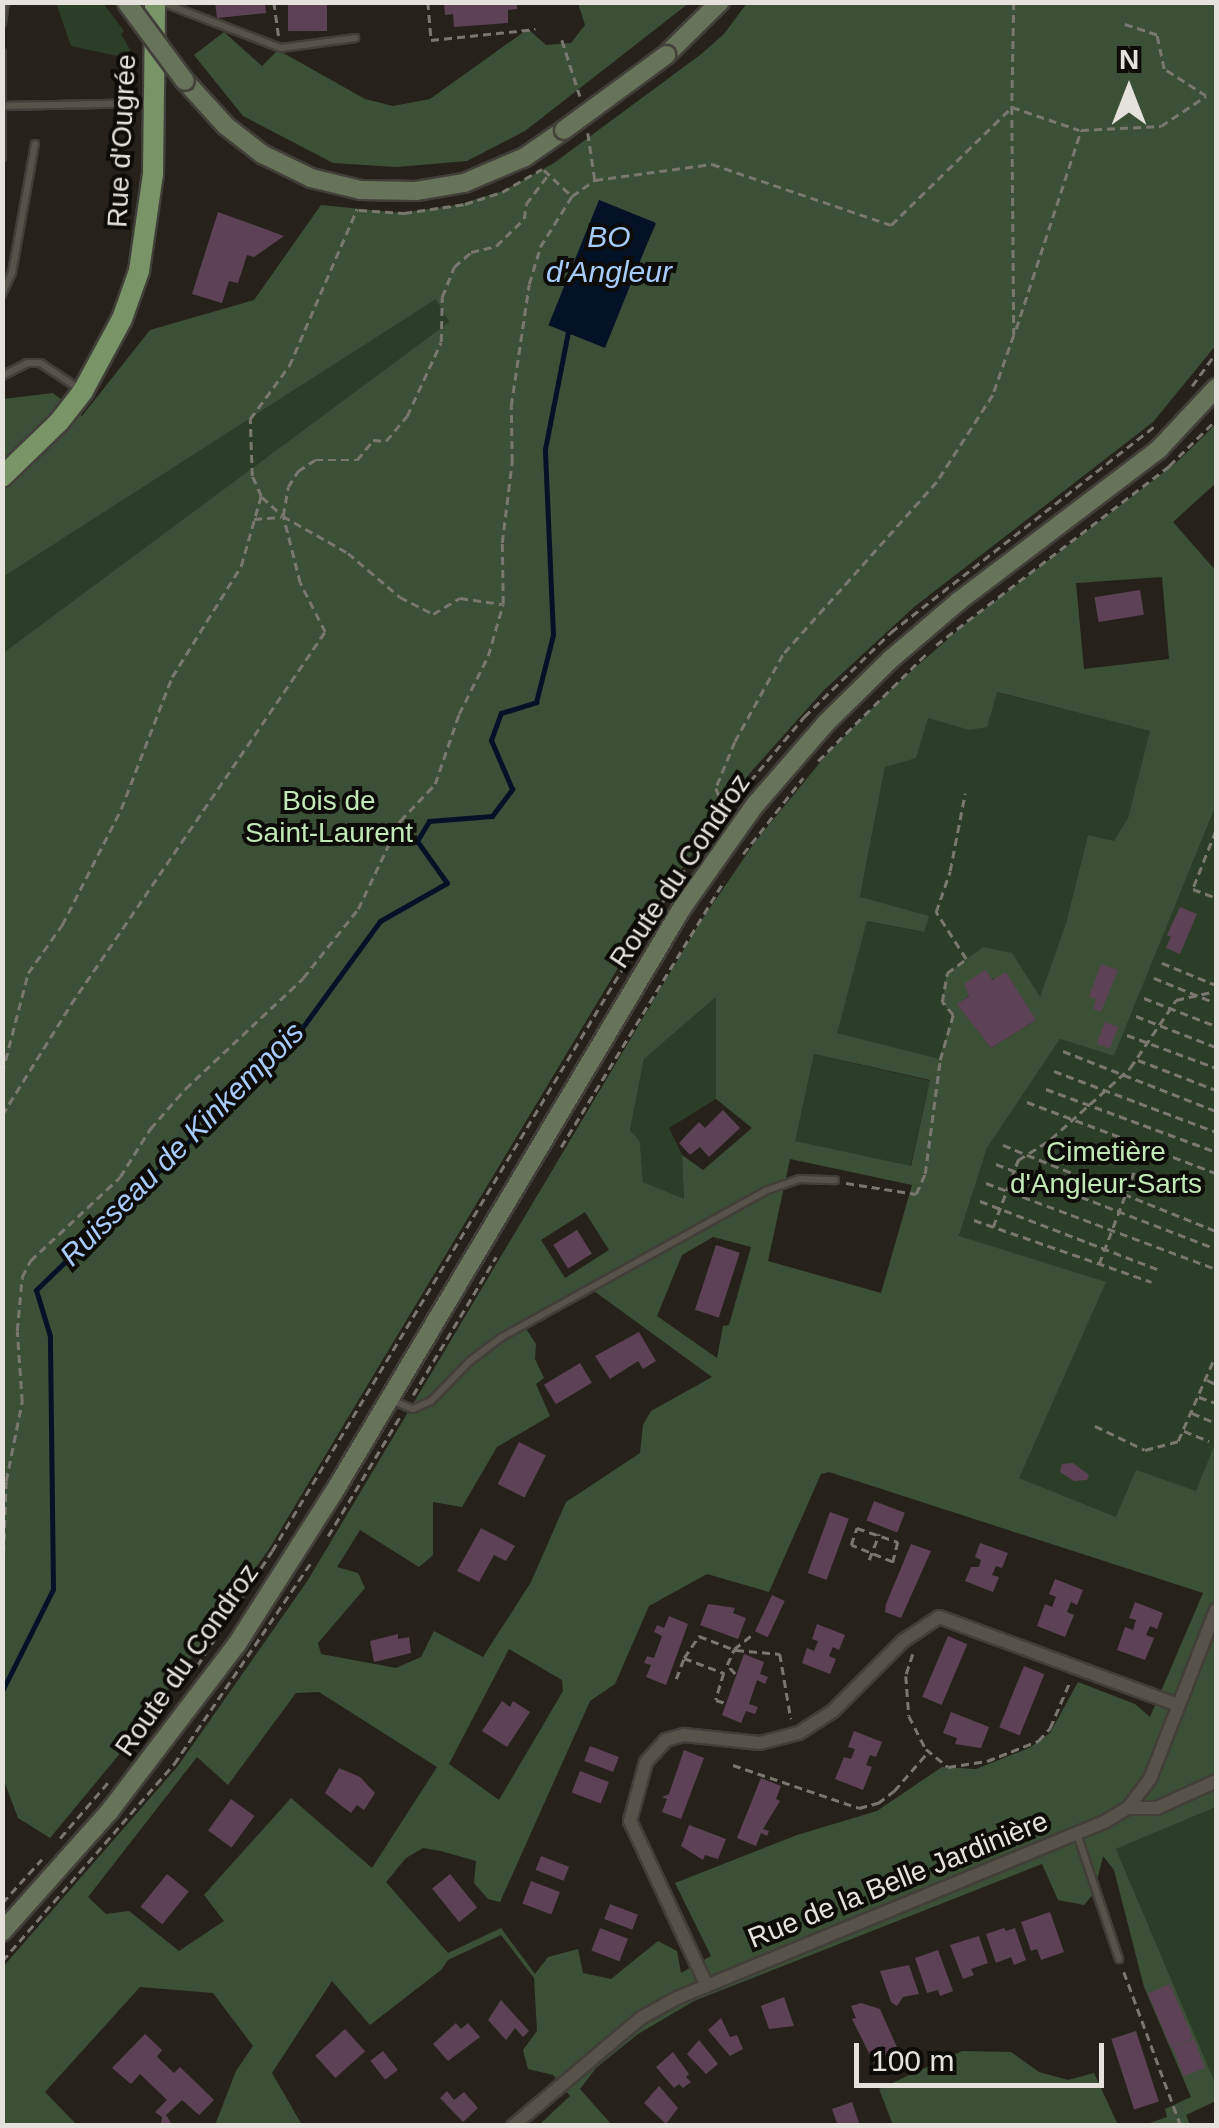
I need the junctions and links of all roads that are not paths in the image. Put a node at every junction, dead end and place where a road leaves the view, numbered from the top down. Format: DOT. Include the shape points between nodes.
graph roads {
  1 [pos="5,2"];
  2 [pos="158,2"];
  3 [pos="720,2"];
  4 [pos="127,3"];
  5 [pos="2,23"];
  6 [pos="355,38"];
  7 [pos="2,53"];
  8 [pos="154,103"];
  9 [pos="5,106"];
  10 [pos="35,144"];
  11 [pos="2,156"];
  12 [pos="2,294"];
  13 [pos="2,376"];
  14 [pos="1216,388"];
  15 [pos="83,391"];
  16 [pos="2,477"];
  17 [pos="835,1180"];
  18 [pos="389,1399"];
  19 [pos="1216,1610"];
  20 [pos="1178,1705"];
  21 [pos="1216,1781"];
  22 [pos="1128,1808"];
  23 [pos="1077,1833"];
  24 [pos="2,1932"];
  25 [pos="1119,1959"];
  26 [pos="707,1986"];
  27 [pos="513,2126"];
  1 -- 5 [label="lane"];
  2 -- 6 [label="lane" via="281,48"];
  2 -- 8 [label="main road, Rue d'Ougrée"];
  3 -- 4 [label="main road, bridge" via="666,55 525,156 464,183 416,191 361,190 311,178 262,154 184,80"];
  7 -- 9 [label="lane"];
  8 -- 9 [label="lane"];
  8 -- 15 [label="main road, Rue d'Ougrée" via="149,213 138,271 122,319"];
  9 -- 11 [label="lane"];
  10 -- 12 [label="lane" via="12,273"];
  13 -- 15 [label="lane" via="40,363"];
  14 -- 18 [label="main road, Route du Condroz" via="1158,450 959,601 806,744 741,824 661,943"];
  15 -- 16 [label="main road, Rue d'Ougrée"];
  17 -- 18 [label="lane" via="777,1186 658,1249 502,1337 431,1401 413,1409"];
  18 -- 24 [label="main road, Route du Condroz" via="208,1684 110,1812"];
  19 -- 20 [label="street"];
  20 -- 22 [label="street" via="1150,1779"];
  20 -- 26 [label="street" via="940,1617 799,1733 760,1743 684,1734 666,1740 652,1752 634,1792 632,1834"];
  21 -- 22 [label="street, Rue de la Belle Jardinière" via="1157,1808"];
  22 -- 23 [label="street, Rue de la Belle Jardinière"];
  23 -- 25 [label="lane"];
  23 -- 26 [label="street, Rue de la Belle Jardinière"];
  26 -- 27 [label="street, Rue de la Belle Jardinière" via="641,2018"];
}
